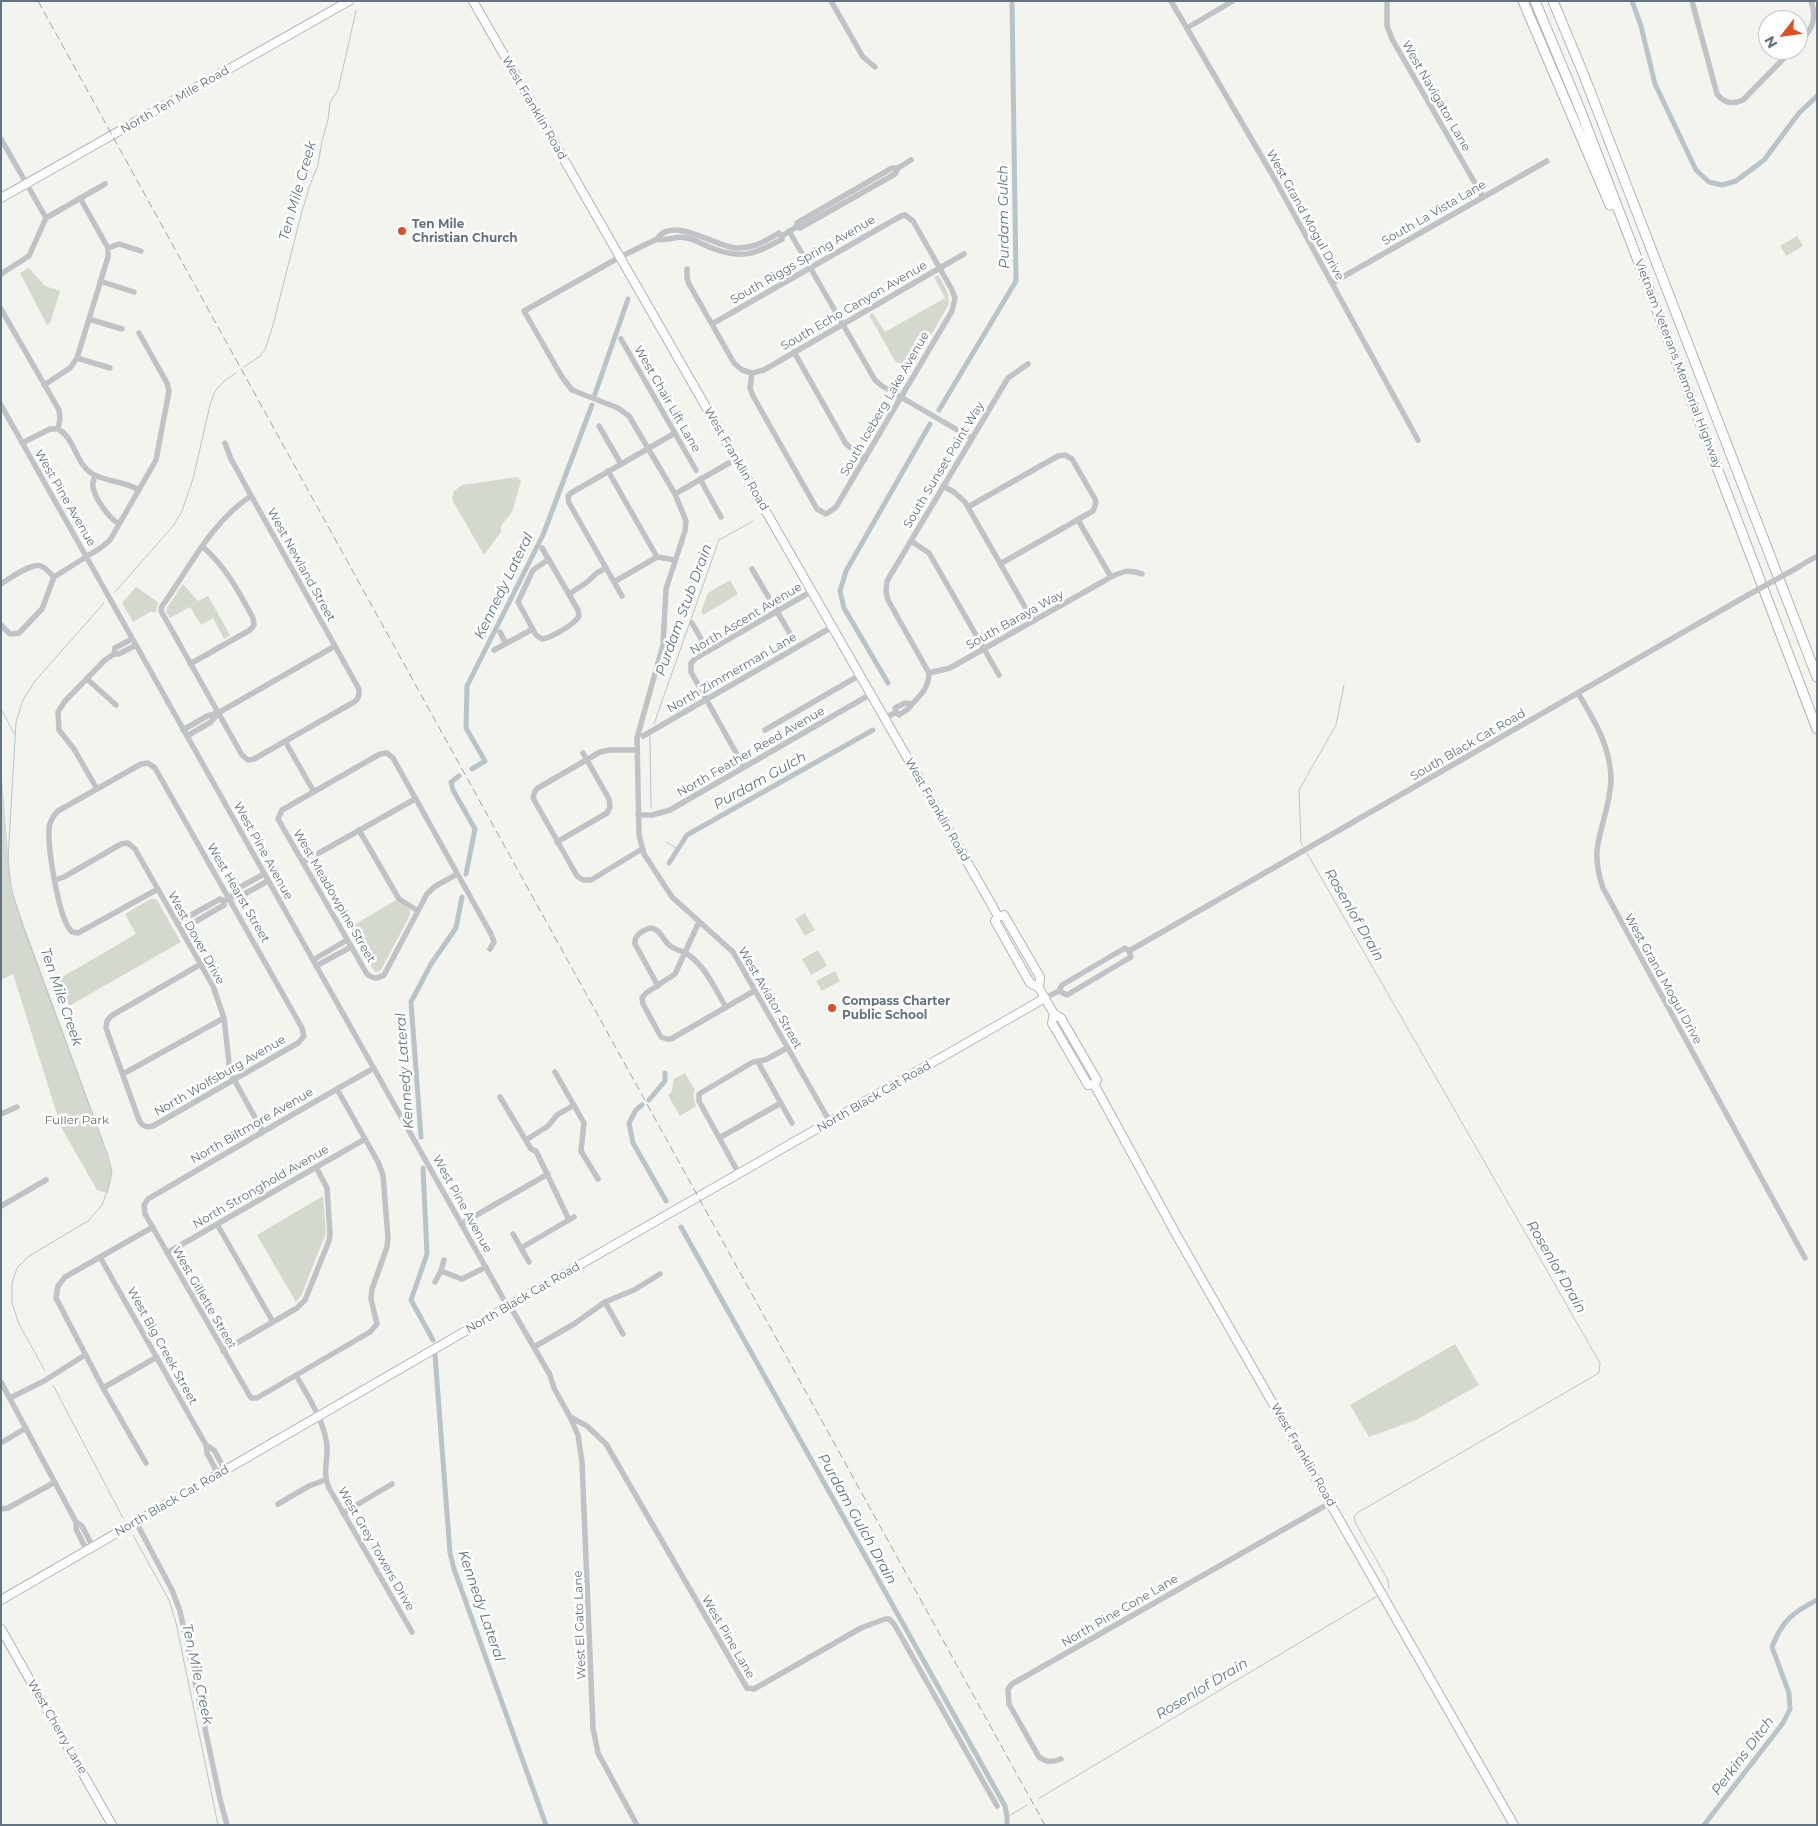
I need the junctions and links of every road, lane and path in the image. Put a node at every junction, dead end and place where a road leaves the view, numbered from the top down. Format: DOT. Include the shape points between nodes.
graph roads {
  1 [pos="349,1"];
  2 [pos="474,1"];
  3 [pos="831,1"];
  4 [pos="1171,1"];
  5 [pos="1233,1"];
  6 [pos="1387,1"];
  7 [pos="1523,1"];
  8 [pos="1535,1"];
  9 [pos="1553,1"];
  10 [pos="1692,1"];
  11 [pos="1812,3"];
  12 [pos="1187,28"];
  13 [pos="1808,34"];
  14 [pos="1782,60"];
  15 [pos="875,67"];
  16 [pos="1,139"];
  17 [pos="911,160"];
  18 [pos="1547,161"];
  19 [pos="27,184"];
  20 [pos="105,184"];
  21 [pos="1483,197"];
  22 [pos="1,198"];
  23 [pos="80,198"];
  24 [pos="46,218"];
  25 [pos="788,232"];
  26 [pos="108,248"];
  27 [pos="141,251"];
  28 [pos="964,254"];
  29 [pos="620,257"];
  30 [pos="809,267"];
  31 [pos="940,268"];
  32 [pos="687,269"];
  33 [pos="1,274"];
  34 [pos="100,281"];
  35 [pos="1332,283"];
  36 [pos="134,292"];
  37 [pos="1,309"];
  38 [pos="89,319"];
  39 [pos="712,324"];
  40 [pos="842,324"];
  41 [pos="122,329"];
  42 [pos="139,333"];
  43 [pos="1667,336"];
  44 [pos="621,339"];
  45 [pos="794,352"];
  46 [pos="77,358"];
  47 [pos="1028,364"];
  48 [pos="110,368"];
  49 [pos="752,373"];
  50 [pos="44,384"];
  51 [pos="901,397"];
  52 [pos="1,406"];
  53 [pos="599,426"];
  54 [pos="58,428"];
  55 [pos="675,433"];
  56 [pos="971,438"];
  57 [pos="1418,440"];
  58 [pos="22,443"];
  59 [pos="225,443"];
  60 [pos="648,449"];
  61 [pos="736,459"];
  62 [pos="865,459"];
  63 [pos="621,464"];
  64 [pos="696,470"];
  65 [pos="608,472"];
  66 [pos="95,475"];
  67 [pos="700,480"];
  68 [pos="943,486"];
  69 [pos="139,490"];
  70 [pos="675,494"];
  71 [pos="251,496"];
  72 [pos="968,507"];
  73 [pos="722,517"];
  74 [pos="1078,520"];
  75 [pos="119,524"];
  76 [pos="911,541"];
  77 [pos="203,547"];
  78 [pos="542,548"];
  79 [pos="87,556"];
  80 [pos="1817,556"];
  81 [pos="657,557"];
  82 [pos="549,559"];
  83 [pos="675,560"];
  84 [pos="1000,564"];
  85 [pos="606,568"];
  86 [pos="752,569"];
  87 [pos="1142,574"];
  88 [pos="54,576"];
  89 [pos="1111,577"];
  90 [pos="614,582"];
  91 [pos="1,584"];
  92 [pos="812,591"];
  93 [pos="569,594"];
  94 [pos="622,596"];
  95 [pos="776,611"];
  96 [pos="1033,621"];
  97 [pos="692,623"];
  98 [pos="1,625"];
  99 [pos="832,627"];
  100 [pos="533,629"];
  101 [pos="500,632"];
  102 [pos="792,637"];
  103 [pos="132,638"];
  104 [pos="506,644"];
  105 [pos="136,645"];
  106 [pos="335,646"];
  107 [pos="984,648"];
  108 [pos="494,650"];
  109 [pos="708,651"];
  110 [pos="114,654"];
  111 [pos="190,664"];
  112 [pos="929,673"];
  113 [pos="860,675"];
  114 [pos="999,675"];
  115 [pos="1817,677"];
  116 [pos="87,679"];
  117 [pos="1578,693"];
  118 [pos="871,694"];
  119 [pos="706,699"];
  120 [pos="116,704"];
  121 [pos="218,713"];
  122 [pos="884,719"];
  123 [pos="1817,729"];
  124 [pos="183,730"];
  125 [pos="765,730"];
  126 [pos="187,736"];
  127 [pos="642,736"];
  128 [pos="285,741"];
  129 [pos="636,750"];
  130 [pos="583,753"];
  131 [pos="587,760"];
  132 [pos="744,767"];
  133 [pos="97,789"];
  134 [pos="314,792"];
  135 [pos="416,798"];
  136 [pos="638,815"];
  137 [pos="359,830"];
  138 [pos="557,842"];
  139 [pos="642,849"];
  140 [pos="303,862"];
  141 [pos="264,874"];
  142 [pos="457,874"];
  143 [pos="55,880"];
  144 [pos="268,881"];
  145 [pos="158,889"];
  146 [pos="229,898"];
  147 [pos="418,911"];
  148 [pos="700,922"];
  149 [pos="177,923"];
  150 [pos="182,930"];
  151 [pos="347,940"];
  152 [pos="351,947"];
  153 [pos="490,949"];
  154 [pos="1129,951"];
  155 [pos="686,953"];
  156 [pos="313,960"];
  157 [pos="201,964"];
  158 [pos="316,966"];
  159 [pos="658,986"];
  160 [pos="754,990"];
  161 [pos="1059,991"];
  162 [pos="1045,998"];
  163 [pos="726,1007"];
  164 [pos="224,1018"];
  165 [pos="304,1036"];
  166 [pos="787,1048"];
  167 [pos="758,1062"];
  168 [pos="374,1068"];
  169 [pos="555,1072"];
  170 [pos="123,1074"];
  171 [pos="234,1080"];
  172 [pos="337,1089"];
  173 [pos="500,1097"];
  174 [pos="781,1103"];
  175 [pos="574,1106"];
  176 [pos="17,1107"];
  177 [pos="1,1114"];
  178 [pos="830,1122"];
  179 [pos="792,1123"];
  180 [pos="263,1132"];
  181 [pos="719,1138"];
  182 [pos="365,1139"];
  183 [pos="526,1140"];
  184 [pos="316,1167"];
  185 [pos="548,1174"];
  186 [pos="739,1174"];
  187 [pos="598,1179"];
  188 [pos="46,1180"];
  189 [pos="144,1205"];
  190 [pos="1,1206"];
  191 [pos="217,1224"];
  192 [pos="461,1224"];
  193 [pos="153,1227"];
  194 [pos="513,1234"];
  195 [pos="521,1248"];
  196 [pos="167,1253"];
  197 [pos="100,1257"];
  198 [pos="1805,1258"];
  199 [pos="444,1260"];
  200 [pos="529,1262"];
  201 [pos="486,1267"];
  202 [pos="442,1271"];
  203 [pos="660,1274"];
  204 [pos="435,1282"];
  205 [pos="604,1302"];
  206 [pos="509,1306"];
  207 [pos="273,1322"];
  208 [pos="623,1334"];
  209 [pos="534,1347"];
  210 [pos="223,1351"];
  211 [pos="85,1355"];
  212 [pos="157,1357"];
  213 [pos="296,1375"];
  214 [pos="1,1382"];
  215 [pos="103,1388"];
  216 [pos="10,1398"];
  217 [pos="319,1417"];
  218 [pos="570,1417"];
  219 [pos="26,1428"];
  220 [pos="1,1443"];
  221 [pos="146,1463"];
  222 [pos="222,1472"];
  223 [pos="325,1480"];
  224 [pos="55,1482"];
  225 [pos="392,1484"];
  226 [pos="1330,1503"];
  227 [pos="278,1504"];
  228 [pos="1,1509"];
  229 [pos="343,1513"];
  230 [pos="136,1522"];
  231 [pos="90,1549"];
  232 [pos="1,1600"];
  233 [pos="1,1629"];
  234 [pos="412,1632"];
  235 [pos="1061,1759"];
  236 [pos="996,1806"];
  237 [pos="112,1825"];
  238 [pos="227,1825"];
  239 [pos="638,1825"];
  240 [pos="1514,1825"];
  1 -- 19 [label="main road, North Ten Mile Road"];
  2 -- 29 [label="main road, West Franklin Road"];
  3 -- 15 [label="street" via="863,57"];
  4 -- 12 [label="street, West Grand Mogul Drive"];
  5 -- 12 [label="street"];
  6 -- 21 [label="street, West Navigator Lane" via="1387,26 1392,39"];
  7 -- 43 [label="highway"];
  8 -- 43 [label="highway, Vietnam Veterans Memorial Highway"];
  9 -- 115 [label="highway, Vietnam Veterans Memorial Highway"];
  10 -- 14 [label="street" via="1717,94 1726,102 1743,100"];
  11 -- 13 [label="street" via="1816,17"];
  12 -- 35 [label="street, West Grand Mogul Drive"];
  16 -- 19 [label="street"];
  17 -- 25 [label="street" via="898,168 895,174"];
  18 -- 21 [label="street, South La Vista Lane"];
  19 -- 22 [label="main road, North Ten Mile Road"];
  19 -- 24 [label="street"];
  20 -- 23 [label="street"];
  21 -- 35 [label="street, South La Vista Lane"];
  23 -- 24 [label="street"];
  23 -- 26 [label="street"];
  24 -- 33 [label="street" via="29,256"];
  25 -- 29 [label="street" via="747,248 726,247 689,231 676,230 659,234"];
  25 -- 30 [label="street"];
  26 -- 27 [label="street" via="119,244"];
  26 -- 34 [label="street"];
  28 -- 31 [label="street, South Echo Canyon Avenue"];
  29 -- 60 [label="street" via="524,311 572,390 624,411"];
  29 -- 61 [label="main road, West Franklin Road"];
  30 -- 31 [label="street, South Riggs Spring Avenue" via="905,215 913,221"];
  30 -- 39 [label="street, South Riggs Spring Avenue"];
  30 -- 40 [label="street"];
  31 -- 40 [label="street, South Echo Canyon Avenue"];
  31 -- 51 [label="street, South Iceberg Lake Avenue" via="955,298 952,311"];
  32 -- 39 [label="street" via="687,278"];
  34 -- 36 [label="street"];
  34 -- 38 [label="street"];
  35 -- 57 [label="street, West Grand Mogul Drive"];
  37 -- 50 [label="street"];
  38 -- 41 [label="street"];
  38 -- 46 [label="street"];
  39 -- 49 [label="street" via="734,363"];
  40 -- 45 [label="street, South Echo Canyon Avenue"];
  40 -- 51 [label="street" via="875,380"];
  42 -- 69 [label="street" via="169,391 159,452"];
  43 -- 123 [label="highway, Vietnam Veterans Memorial Highway"];
  44 -- 55 [label="street, West Chair Lift Lane"];
  45 -- 49 [label="street, South Echo Canyon Avenue" via="764,370"];
  45 -- 62 [label="street" via="846,444"];
  46 -- 48 [label="street"];
  46 -- 50 [label="street" via="70,368"];
  47 -- 56 [label="street, South Sunset Point Way" via="1008,378"];
  49 -- 62 [label="street, South Iceberg Lake Avenue" via="750,388 753,396 817,509 826,514 836,508"];
  50 -- 54 [label="street" via="59,410"];
  51 -- 56 [label="street"];
  51 -- 62 [label="street, South Iceberg Lake Avenue"];
  52 -- 58 [label="street, West Pine Avenue"];
  53 -- 63 [label="street"];
  54 -- 58 [label="street"];
  54 -- 66 [label="street" via="66,435 84,466"];
  55 -- 60 [label="street"];
  55 -- 64 [label="street, West Chair Lift Lane"];
  56 -- 68 [label="street, South Sunset Point Way"];
  58 -- 79 [label="street, West Pine Avenue"];
  59 -- 71 [label="street, West Newland Street"];
  60 -- 63 [label="street"];
  60 -- 70 [label="street"];
  61 -- 67 [label="street"];
  61 -- 92 [label="main road, West Franklin Road"];
  63 -- 65 [label="street"];
  65 -- 81 [label="street"];
  65 -- 85 [label="street" via="568,496"];
  66 -- 69 [label="street"];
  66 -- 75 [label="street" via="94,490 110,518"];
  67 -- 70 [label="street"];
  67 -- 73 [label="street"];
  68 -- 72 [label="street" via="960,497"];
  68 -- 76 [label="street, South Sunset Point Way"];
  69 -- 75 [label="street"];
  70 -- 83 [label="street" via="686,521"];
  71 -- 77 [label="street" via="219,524"];
  71 -- 106 [label="street, West Newland Street"];
  72 -- 74 [label="street" via="1065,455 1072,459 1096,503 1090,514"];
  72 -- 84 [label="street"];
  74 -- 84 [label="street"];
  74 -- 89 [label="street"];
  75 -- 79 [label="street" via="107,544"];
  76 -- 107 [label="street" via="929,553"];
  76 -- 112 [label="street, South Sunset Point Way" via="886,584 886,592"];
  77 -- 111 [label="street" via="161,611"];
  77 -- 111 [label="street" via="230,577 254,624 250,630"];
  78 -- 82 [label="street"];
  79 -- 88 [label="street"];
  79 -- 103 [label="street, West Pine Avenue"];
  80 -- 117 [label="street, South Black Cat Road, bridge"];
  81 -- 83 [label="street"];
  81 -- 90 [label="street"];
  82 -- 93 [label="street"];
  82 -- 100 [label="street" via="533,570 518,602"];
  83 -- 129 [label="street" via="666,589 663,645 639,728"];
  84 -- 96 [label="street"];
  85 -- 90 [label="street"];
  85 -- 93 [label="street"];
  86 -- 95 [label="street"];
  87 -- 89 [label="street, South Baraya Way" via="1133,570"];
  88 -- 91 [label="street" via="37,565"];
  88 -- 98 [label="street" via="42,609 22,631 13,634"];
  89 -- 96 [label="street, South Baraya Way"];
  90 -- 94 [label="street"];
  92 -- 95 [label="street, North Ascent Avenue"];
  92 -- 99 [label="main road, West Franklin Road"];
  93 -- 100 [label="street" via="578,610 576,622 542,639"];
  95 -- 102 [label="street"];
  95 -- 109 [label="street, North Ascent Avenue"];
  96 -- 107 [label="street, South Baraya Way"];
  97 -- 109 [label="street"];
  99 -- 113 [label="main road, West Franklin Road"];
  99 -- 119 [label="street, North Zimmerman Lane"];
  100 -- 104 [label="street"];
  101 -- 104 [label="street"];
  103 -- 105 [label="street, West Pine Avenue"];
  103 -- 110 [label="street" via="115,648"];
  104 -- 108 [label="street"];
  105 -- 110 [label="street"];
  105 -- 124 [label="street, West Pine Avenue"];
  106 -- 121 [label="street"];
  106 -- 128 [label="street, West Newland Street" via="359,689 358,698"];
  107 -- 112 [label="street, South Baraya Way" via="950,668"];
  107 -- 114 [label="street"];
  109 -- 119 [label="street, North Ascent Avenue" via="691,664 691,672"];
  110 -- 116 [label="street"];
  111 -- 121 [label="street"];
  112 -- 122 [label="street" via="923,693 908,709"];
  113 -- 118 [label="main road, West Franklin Road"];
  113 -- 125 [label="street"];
  116 -- 120 [label="street"];
  116 -- 133 [label="street" via="58,712 60,730"];
  117 -- 154 [label="street, South Black Cat Road"];
  117 -- 198 [label="street, West Grand Mogul Drive" via="1602,735 1610,764 1609,794 1597,852 1603,888"];
  118 -- 122 [label="main road, West Franklin Road"];
  118 -- 132 [label="street, North Feather Reed Avenue"];
  119 -- 127 [label="street, North Zimmerman Lane"];
  119 -- 132 [label="street"];
  121 -- 124 [label="street"];
  121 -- 126 [label="street" via="211,722"];
  121 -- 128 [label="street" via="248,760"];
  122 -- 162 [label="main road, West Franklin Road" via="998,917 995,921 1030,982"];
  124 -- 126 [label="street, West Pine Avenue"];
  126 -- 141 [label="street, West Pine Avenue"];
  128 -- 134 [label="street"];
  129 -- 131 [label="street" via="600,752"];
  129 -- 136 [label="street"];
  130 -- 131 [label="street"];
  131 -- 138 [label="street" via="609,799 610,807 607,812"];
  131 -- 138 [label="street" via="538,788 533,795"];
  132 -- 136 [label="street, North Feather Reed Avenue" via="670,810"];
  133 -- 143 [label="street" via="53,816 49,828"];
  133 -- 146 [label="street, West Hearst Street" via="141,764 148,763 155,768"];
  134 -- 135 [label="street" via="387,753"];
  134 -- 140 [label="street, West Meadowpine Street" via="282,810 278,819"];
  135 -- 137 [label="street"];
  135 -- 142 [label="street"];
  136 -- 139 [label="street"];
  137 -- 140 [label="street"];
  137 -- 147 [label="street" via="395,894"];
  138 -- 139 [label="street" via="576,876 583,880 591,880"];
  139 -- 148 [label="street, West Aviator Street" via="672,897"];
  140 -- 151 [label="street, West Meadowpine Street"];
  141 -- 144 [label="street, West Pine Avenue"];
  141 -- 146 [label="street" via="233,891"];
  142 -- 147 [label="street" via="430,890"];
  142 -- 153 [label="street" via="491,934 494,942"];
  143 -- 145 [label="street, West Dover Drive" via="128,842"];
  143 -- 145 [label="street" via="66,922 72,932 78,933"];
  144 -- 146 [label="street" via="237,898"];
  144 -- 156 [label="street, West Pine Avenue"];
  145 -- 149 [label="street, West Dover Drive"];
  146 -- 149 [label="street" via="220,899"];
  146 -- 150 [label="street" via="224,905"];
  146 -- 165 [label="street, West Hearst Street"];
  147 -- 152 [label="street, West Meadowpine Street" via="384,975 376,978 367,974"];
  148 -- 155 [label="street"];
  148 -- 160 [label="street, West Aviator Street" via="733,952"];
  149 -- 150 [label="street, West Dover Drive"];
  150 -- 157 [label="street, West Dover Drive"];
  151 -- 152 [label="street, West Meadowpine Street"];
  151 -- 156 [label="street"];
  152 -- 158 [label="street"];
  154 -- 161 [label="street, South Black Cat Road" via="1125,948 1062,985"];
  154 -- 161 [label="street, South Black Cat Road" via="1131,957 1067,995"];
  155 -- 159 [label="street" via="675,974"];
  155 -- 159 [label="street" via="670,946 652,928 635,938 636,946"];
  155 -- 163 [label="street" via="702,968"];
  156 -- 158 [label="street, West Pine Avenue"];
  157 -- 164 [label="street, West Dover Drive"];
  157 -- 170 [label="street" via="106,1021"];
  158 -- 168 [label="street, West Pine Avenue"];
  159 -- 163 [label="street" via="642,998 665,1039 671,1039"];
  160 -- 163 [label="street"];
  160 -- 166 [label="street, West Aviator Street"];
  161 -- 162 [label="street, South Black Cat Road"];
  162 -- 178 [label="main road, North Black Cat Road"];
  162 -- 226 [label="main road, West Franklin Road" via="1054,1014 1052,1023 1088,1085 1094,1084"];
  164 -- 170 [label="street"];
  164 -- 171 [label="street, West Dover Drive" via="228,1065"];
  165 -- 171 [label="street, North Wolfsburg Avenue" via="298,1043"];
  166 -- 167 [label="street"];
  166 -- 178 [label="street, West Aviator Street"];
  167 -- 174 [label="street"];
  167 -- 181 [label="street" via="698,1096"];
  168 -- 172 [label="street, North Biltmore Avenue"];
  168 -- 192 [label="street, West Pine Avenue"];
  169 -- 175 [label="street"];
  170 -- 171 [label="street, North Wolfsburg Avenue" via="139,1120 149,1127"];
  171 -- 180 [label="street, West Dover Drive"];
  172 -- 180 [label="street, North Biltmore Avenue"];
  172 -- 182 [label="street"];
  173 -- 183 [label="street"];
  174 -- 179 [label="street"];
  174 -- 181 [label="street"];
  175 -- 183 [label="street"];
  175 -- 187 [label="street" via="584,1123 582,1151"];
  176 -- 177 [label="street"];
  178 -- 186 [label="main road, North Black Cat Road"];
  180 -- 189 [label="street, North Biltmore Avenue" via="148,1199"];
  181 -- 186 [label="street"];
  182 -- 184 [label="street, North Stronghold Avenue"];
  182 -- 213 [label="street" via="382,1175 387,1229 387,1247 372,1288 371,1299 377,1324 370,1332"];
  183 -- 185 [label="street"];
  184 -- 191 [label="street, North Stronghold Avenue"];
  184 -- 207 [label="street" via="327,1188 329,1241 305,1300"];
  185 -- 192 [label="street"];
  185 -- 195 [label="street" via="571,1219"];
  186 -- 206 [label="main road, North Black Cat Road"];
  188 -- 190 [label="street"];
  189 -- 193 [label="street, West Gillette Street"];
  191 -- 196 [label="street, North Stronghold Avenue"];
  191 -- 207 [label="street"];
  192 -- 201 [label="street, West Pine Avenue"];
  193 -- 196 [label="street, West Gillette Street"];
  193 -- 197 [label="street"];
  194 -- 195 [label="street"];
  195 -- 200 [label="street"];
  196 -- 210 [label="street, West Gillette Street"];
  197 -- 211 [label="street" via="65,1277 56,1291 57,1304"];
  197 -- 212 [label="street, West Big Creek Street"];
  199 -- 202 [label="street"];
  201 -- 202 [label="street" via="462,1279"];
  201 -- 206 [label="street, West Pine Avenue"];
  202 -- 204 [label="street"];
  203 -- 205 [label="street" via="634,1290"];
  205 -- 208 [label="street"];
  205 -- 209 [label="street"];
  206 -- 209 [label="street"];
  206 -- 217 [label="main road, North Black Cat Road"];
  207 -- 210 [label="street"];
  209 -- 218 [label="street"];
  210 -- 213 [label="street, West Gillette Street" via="251,1398 257,1398"];
  211 -- 215 [label="street"];
  211 -- 216 [label="street"];
  212 -- 215 [label="street"];
  212 -- 222 [label="street, West Big Creek Street" via="206,1445 207,1453"];
  213 -- 217 [label="street, West Grey Towers Drive"];
  214 -- 216 [label="street"];
  215 -- 221 [label="street"];
  216 -- 219 [label="street"];
  217 -- 222 [label="main road, North Black Cat Road"];
  217 -- 223 [label="street, West Grey Towers Drive" via="327,1447"];
  218 -- 236 [label="street, West Pine Lane" via="587,1426 606,1444 747,1688 754,1689 861,1628 889,1619"];
  218 -- 239 [label="street, West El Gato Lane" via="578,1435 582,1462 596,1745 605,1768"];
  219 -- 220 [label="street"];
  219 -- 224 [label="street"];
  222 -- 230 [label="main road, North Black Cat Road"];
  223 -- 227 [label="street"];
  223 -- 229 [label="street, West Grey Towers Drive"];
  224 -- 228 [label="street"];
  224 -- 231 [label="street" via="76,1522 76,1529"];
  225 -- 229 [label="street"];
  226 -- 235 [label="street, North Pine Cone Lane" via="1012,1684 1008,1689 1009,1704 1039,1757 1050,1762"];
  226 -- 240 [label="main road, West Franklin Road"];
  229 -- 234 [label="street, West Grey Towers Drive"];
  230 -- 231 [label="main road, North Black Cat Road"];
  230 -- 238 [label="street" via="180,1610"];
  231 -- 232 [label="main road, North Black Cat Road"];
  233 -- 237 [label="main road, West Cherry Lane"];
}
